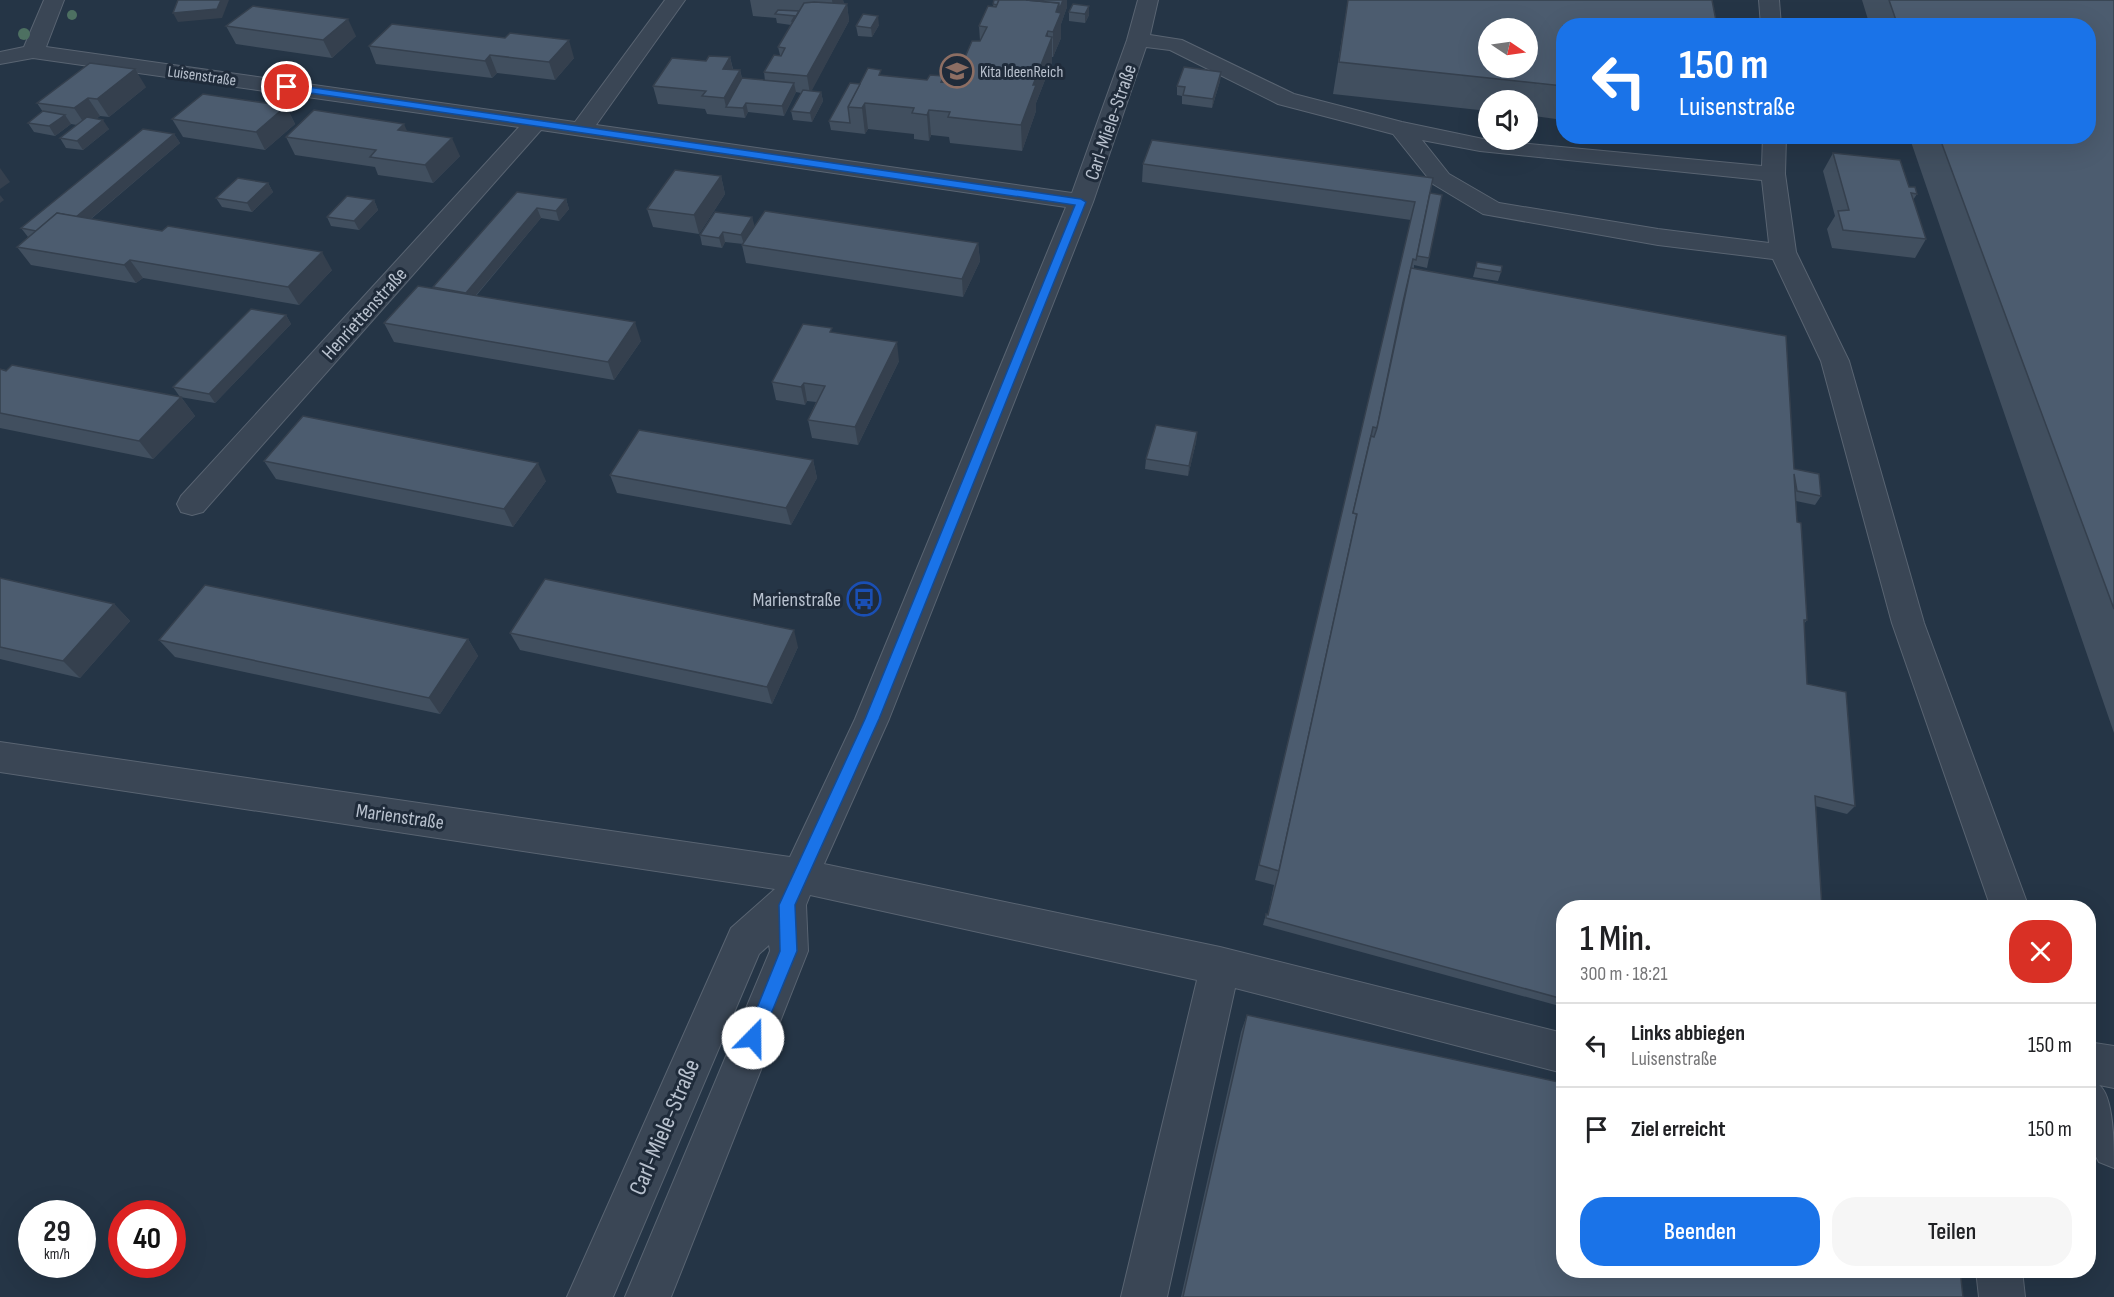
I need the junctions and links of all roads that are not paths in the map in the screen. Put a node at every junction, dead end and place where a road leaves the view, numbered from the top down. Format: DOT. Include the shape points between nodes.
graph roads {
  1 [pos="54,0"];
  2 [pos="675,0"];
  3 [pos="1148,0"];
  4 [pos="1769,0"];
  5 [pos="1770,18"];
  6 [pos="1138,40"];
  7 [pos="33,52"];
  8 [pos="0,58"];
  9 [pos="536,122"];
  10 [pos="582,128"];
  11 [pos="1401,129"];
  12 [pos="1775,144"];
  13 [pos="1773,174"];
  14 [pos="1081,202"];
  15 [pos="1783,252"];
  16 [pos="192,504"];
  17 [pos="0,757"];
  18 [pos="794,891"];
  19 [pos="2007,900"];
  20 [pos="1220,966"];
  21 [pos="1556,1051"];
  22 [pos="2096,1064"];
  23 [pos="2114,1067"];
  24 [pos="2096,1115"];
  25 [pos="2114,1147"];
  26 [pos="2000,1278"];
  27 [pos="590,1297"];
  28 [pos="648,1297"];
  29 [pos="1144,1297"];
  30 [pos="2002,1297"];
  1 -- 7 [label="street"];
  2 -- 10 [label="street"];
  3 -- 6 [label="street, Carl-Miele-Straße"];
  4 -- 5 [label="street"];
  6 -- 11 [label="street" via="1175,44 1286,99"];
  6 -- 14 [label="street, Carl-Miele-Straße"];
  7 -- 8 [label="street, Luisenstraße"];
  7 -- 9 [label="street, Luisenstraße"];
  9 -- 10 [label="street, Luisenstraße"];
  9 -- 16 [label="street, Henriettenstraße"];
  10 -- 14 [label="street, Luisenstraße"];
  11 -- 13 [label="street" via="1480,144"];
  11 -- 15 [label="street" via="1441,179 1492,209 1658,237"];
  12 -- 13 [label="street"];
  13 -- 15 [label="street"];
  14 -- 18 [label="street, Carl-Miele-Straße" via="872,719"];
  15 -- 19 [label="street" via="1834,361 1908,622"];
  17 -- 18 [label="street, Marienstraße"];
  18 -- 20 [label="street, Marienstraße"];
  18 -- 27 [label="street, Carl-Miele-Straße" via="745,941"];
  18 -- 28 [label="street, Carl-Miele-Straße" via="789,951"];
  20 -- 21 [label="street, Marienstraße"];
  20 -- 29 [label="street"];
  22 -- 23 [label="street"];
  24 -- 25 [label="street"];
  26 -- 30 [label="street"];
}
